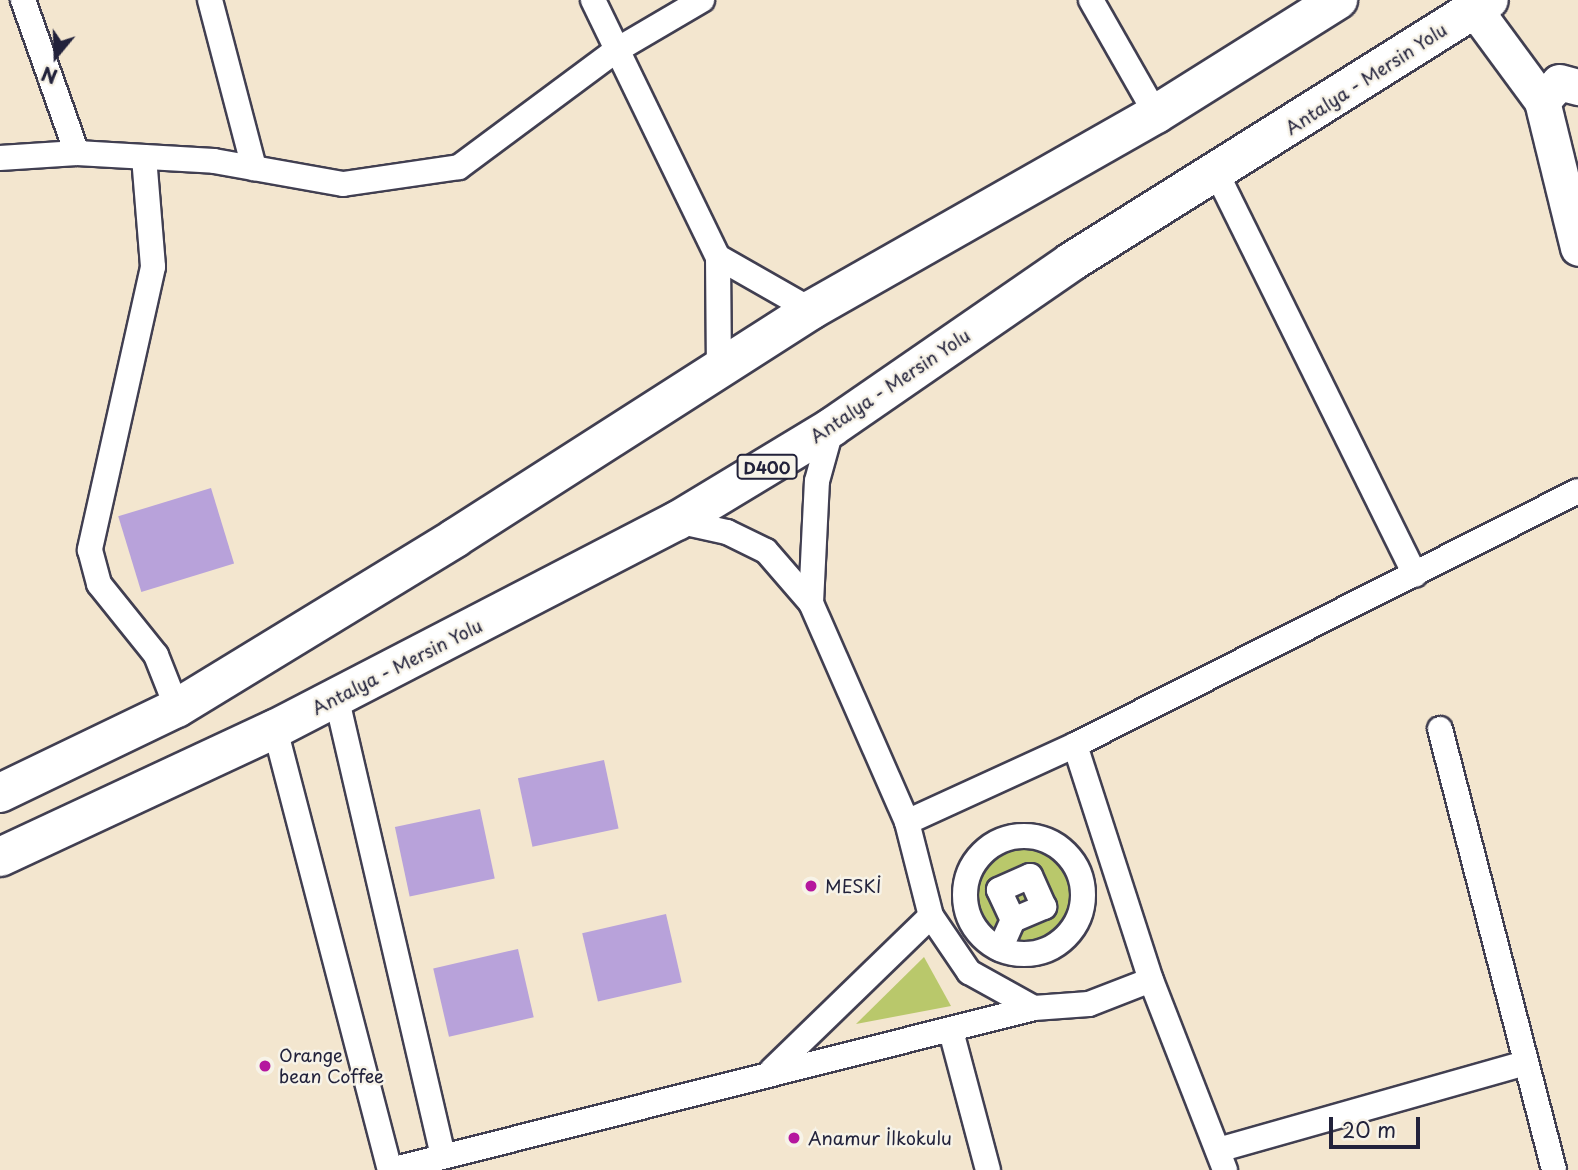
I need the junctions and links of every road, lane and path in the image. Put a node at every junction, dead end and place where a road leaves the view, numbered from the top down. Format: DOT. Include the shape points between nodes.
graph roads {
  1 [pos="23,0"];
  2 [pos="210,0"];
  3 [pos="593,0"];
  4 [pos="702,0"];
  5 [pos="1091,0"];
  6 [pos="1338,0"];
  7 [pos="1482,5"];
  8 [pos="615,51"];
  9 [pos="1578,87"];
  10 [pos="1542,100"];
  11 [pos="1156,114"];
  12 [pos="77,153"];
  13 [pos="144,157"];
  14 [pos="0,158"];
  15 [pos="254,168"];
  16 [pos="1217,174"];
  17 [pos="1578,248"];
  18 [pos="718,257"];
  19 [pos="811,310"];
  20 [pos="719,369"];
  21 [pos="832,427"];
  22 [pos="1573,497"];
  23 [pos="677,521"];
  24 [pos="1415,575"];
  25 [pos="811,603"];
  26 [pos="336,696"];
  27 [pos="177,708"];
  28 [pos="275,729"];
  29 [pos="1440,729"];
  30 [pos="1075,745"];
  31 [pos="0,793"];
  32 [pos="906,822"];
  33 [pos="1045,840"];
  34 [pos="0,857"];
  35 [pos="967,876"];
  36 [pos="1030,876"];
  37 [pos="999,890"];
  38 [pos="1044,906"];
  39 [pos="930,916"];
  40 [pos="1079,918"];
  41 [pos="1013,920"];
  42 [pos="1000,949"];
  43 [pos="1151,980"];
  44 [pos="1034,1008"];
  45 [pos="951,1031"];
  46 [pos="1525,1063"];
  47 [pos="771,1071"];
  48 [pos="443,1156"];
  49 [pos="1221,1160"];
  50 [pos="391,1170"];
  51 [pos="988,1170"];
  52 [pos="1554,1170"];
  1 -- 12 [label="street"];
  2 -- 15 [label="street"];
  3 -- 8 [label="street"];
  4 -- 8 [label="street"];
  5 -- 11 [label="street"];
  6 -- 11 [label="highway"];
  7 -- 10 [label="street"];
  7 -- 16 [label="highway, Antalya - Mersin Yolu / D400"];
  8 -- 15 [label="street" via="459,167 343,184"];
  8 -- 18 [label="street"];
  9 -- 10 [label="street" via="1559,82"];
  10 -- 17 [label="street"];
  11 -- 19 [label="highway"];
  12 -- 13 [label="street"];
  12 -- 14 [label="street"];
  13 -- 15 [label="street"];
  13 -- 27 [label="street" via="153,267 90,550 99,584 156,655"];
  16 -- 21 [label="highway, Antalya - Mersin Yolu / D400" via="1071,262"];
  16 -- 24 [label="street"];
  18 -- 19 [label="street"];
  18 -- 20 [label="street"];
  19 -- 20 [label="highway"];
  20 -- 27 [label="highway"];
  21 -- 23 [label="highway, Antalya - Mersin Yolu / D400"];
  21 -- 25 [label="street" via="817,481"];
  22 -- 24 [label="street"];
  23 -- 25 [label="street" via="727,532 766,551"];
  23 -- 26 [label="highway, Antalya - Mersin Yolu / D400"];
  24 -- 30 [label="street"];
  25 -- 32 [label="street"];
  26 -- 28 [label="highway, Antalya - Mersin Yolu / D400"];
  26 -- 48 [label="street"];
  27 -- 31 [label="highway"];
  28 -- 34 [label="highway, Antalya - Mersin Yolu / D400"];
  28 -- 50 [label="street"];
  29 -- 46 [label="street"];
  30 -- 32 [label="street"];
  30 -- 43 [label="street"];
  32 -- 39 [label="street"];
  33 -- 35 [label="street" via="1026,836 999,842 976,859"];
  33 -- 36 [label="street"];
  33 -- 40 [label="street" via="1074,863 1083,900"];
  35 -- 37 [label="street"];
  35 -- 42 [label="street" via="964,890 969,919"];
  36 -- 37 [label="street"];
  36 -- 38 [label="street"];
  37 -- 41 [label="street"];
  38 -- 40 [label="street"];
  38 -- 41 [label="street"];
  39 -- 44 [label="street" via="970,972"];
  39 -- 47 [label="street"];
  40 -- 42 [label="street" via="1054,946 1018,954"];
  41 -- 42 [label="street"];
  43 -- 44 [label="street" via="1089,1004"];
  43 -- 49 [label="street"];
  44 -- 45 [label="street"];
  45 -- 47 [label="street"];
  45 -- 51 [label="street"];
  46 -- 49 [label="street"];
  46 -- 52 [label="street"];
  47 -- 48 [label="street"];
  48 -- 50 [label="street"];
}
